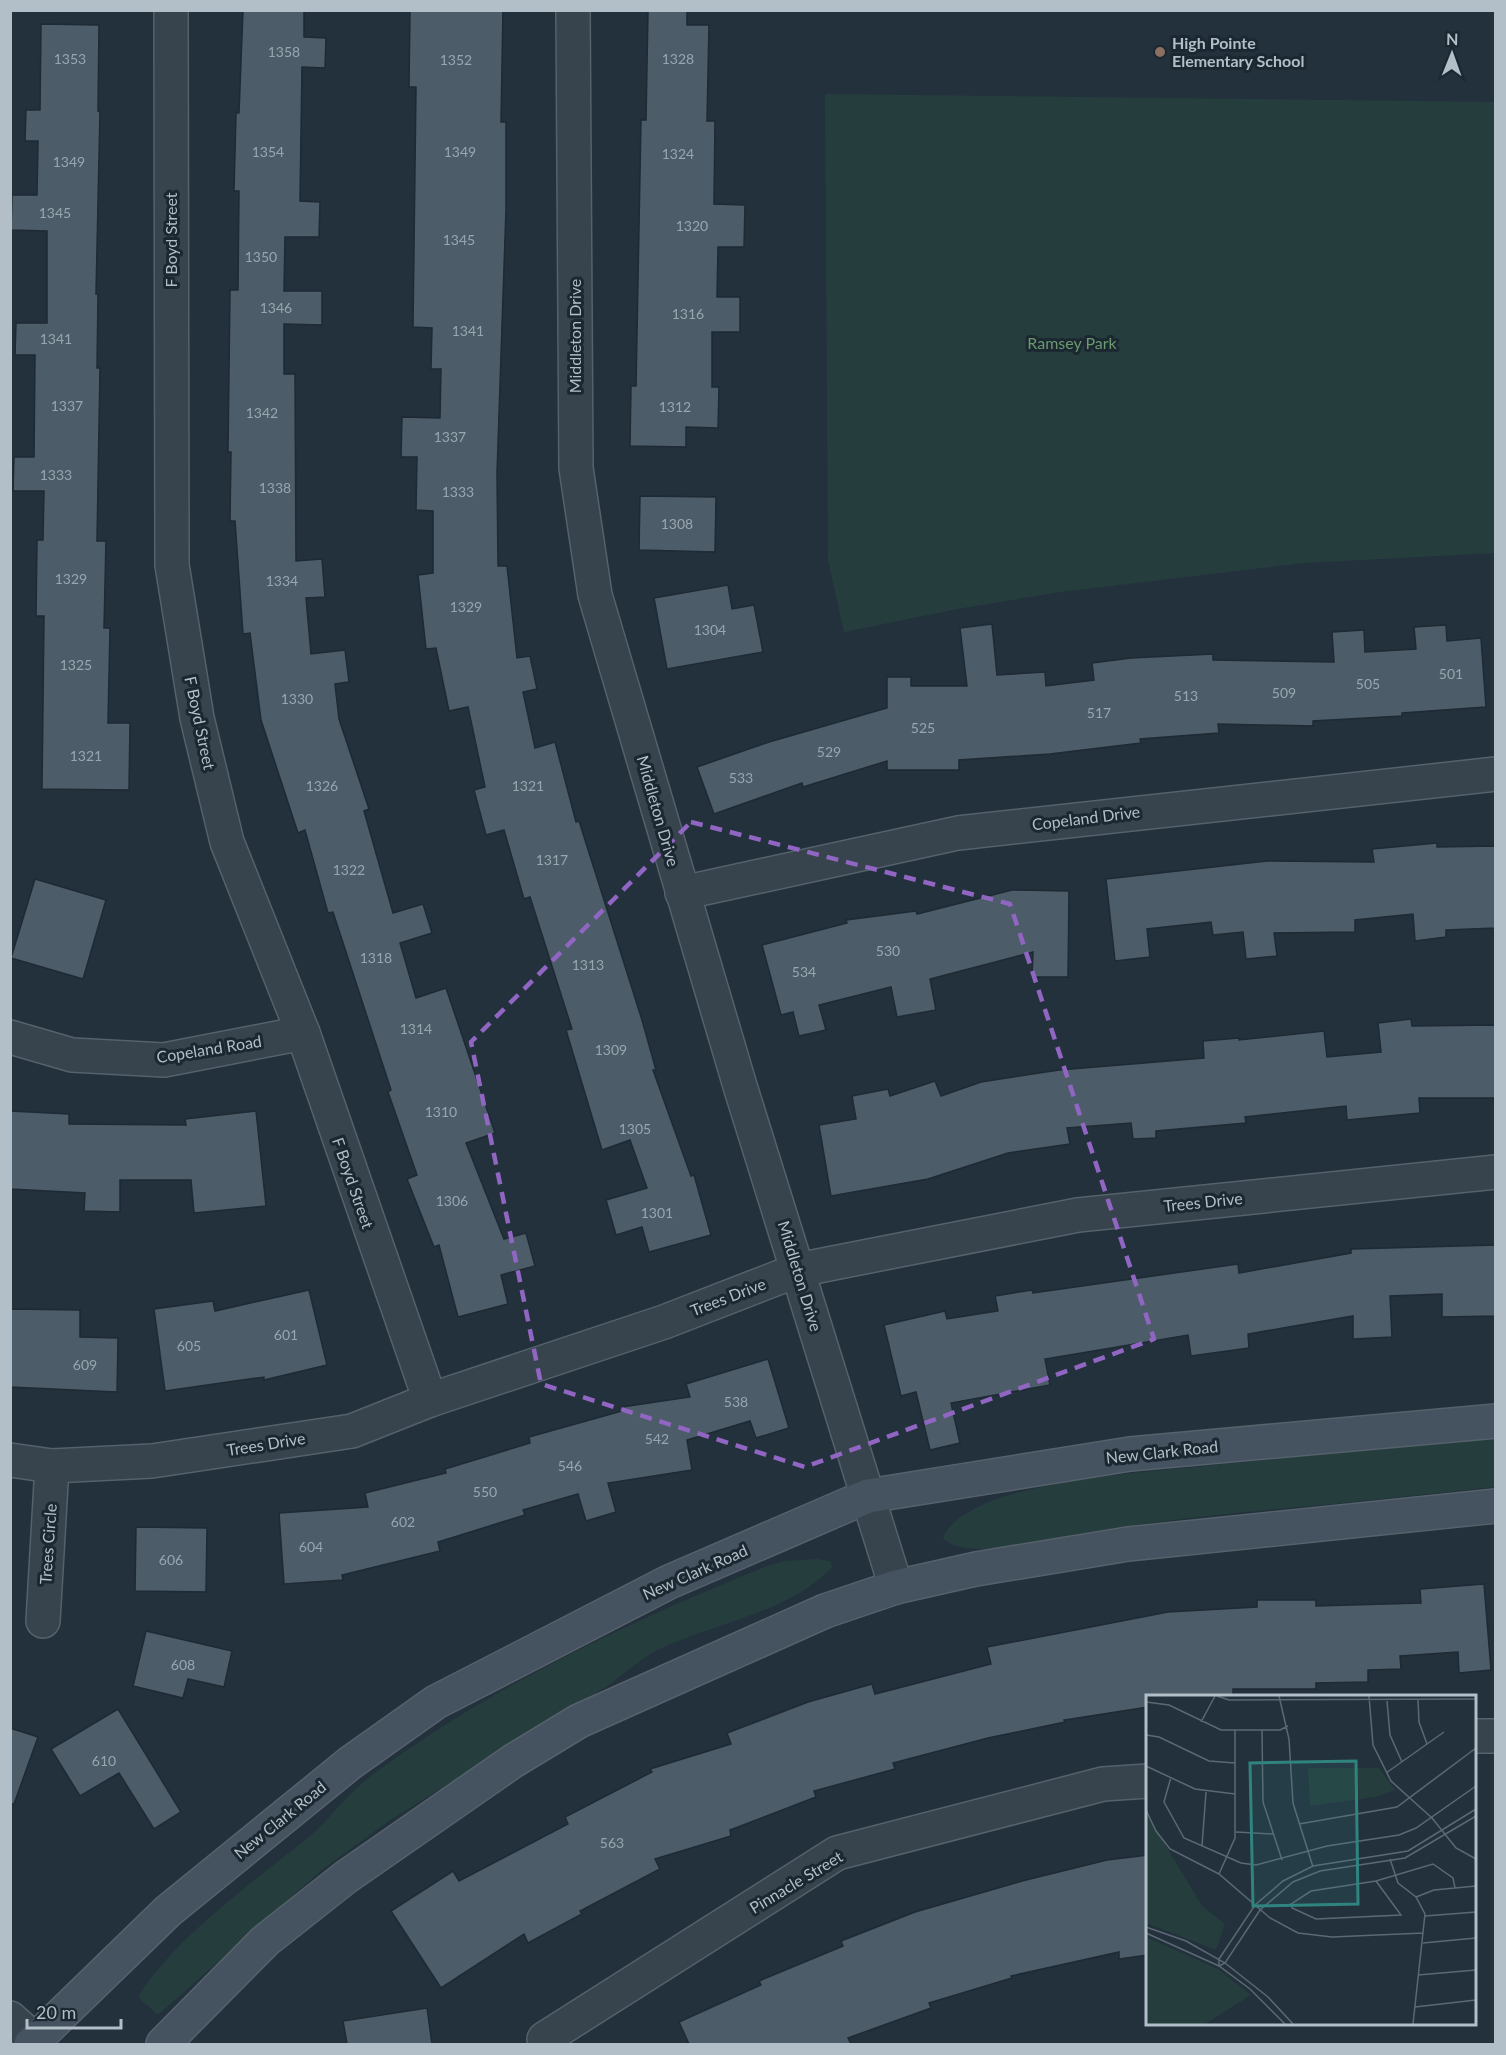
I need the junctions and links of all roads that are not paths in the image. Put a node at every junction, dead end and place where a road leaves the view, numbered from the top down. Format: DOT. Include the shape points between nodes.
graph roads {
  1 [pos="171,10"];
  2 [pos="573,10"];
  3 [pos="1496,774"];
  4 [pos="682,893"];
  5 [pos="303,1033"];
  6 [pos="10,1037"];
  7 [pos="1496,1172"];
  8 [pos="798,1270"];
  9 [pos="430,1400"];
  10 [pos="1496,1421"];
  11 [pos="10,1460"];
  12 [pos="52,1466"];
  13 [pos="868,1496"];
  14 [pos="1496,1506"];
  15 [pos="896,1587"];
  16 [pos="43,1621"];
  17 [pos="1476,1736"];
  18 [pos="1496,1736"];
  19 [pos="1146,1781"];
  20 [pos="28,2037"];
  21 [pos="545,2042"];
  22 [pos="163,2044"];
  1 -- 5 [label="street, F Boyd Street" via="171,565 197,718 226,842"];
  2 -- 4 [label="street, Middleton Drive" via="576,468 596,595"];
  3 -- 4 [label="street, Copeland Drive" via="958,833"];
  4 -- 8 [label="street, Middleton Drive"];
  5 -- 6 [label="street, Copeland Road" via="164,1060 72,1055"];
  5 -- 9 [label="street, F Boyd Street"];
  7 -- 8 [label="street, Trees Drive" via="1078,1215"];
  8 -- 9 [label="street, Trees Drive" via="655,1325"];
  8 -- 13 [label="street, Middleton Drive"];
  9 -- 12 [label="street, Trees Drive" via="352,1431 152,1461"];
  10 -- 13 [label="main road, New Clark Road" via="1130,1454"];
  11 -- 12 [label="street, Trees Drive"];
  12 -- 16 [label="street, Trees Circle"];
  13 -- 15 [label="street, Middleton Drive"];
  13 -- 20 [label="main road, New Clark Road" via="669,1582 436,1701 350,1763 168,1911"];
  14 -- 15 [label="main road" via="1128,1544 976,1569"];
  15 -- 22 [label="main road" via="825,1611 685,1672 579,1721 513,1761 346,1877 266,1941"];
  17 -- 18 [label="street"];
  19 -- 21 [label="street, Pinnacle Street" via="1103,1784 837,1853"];
}
